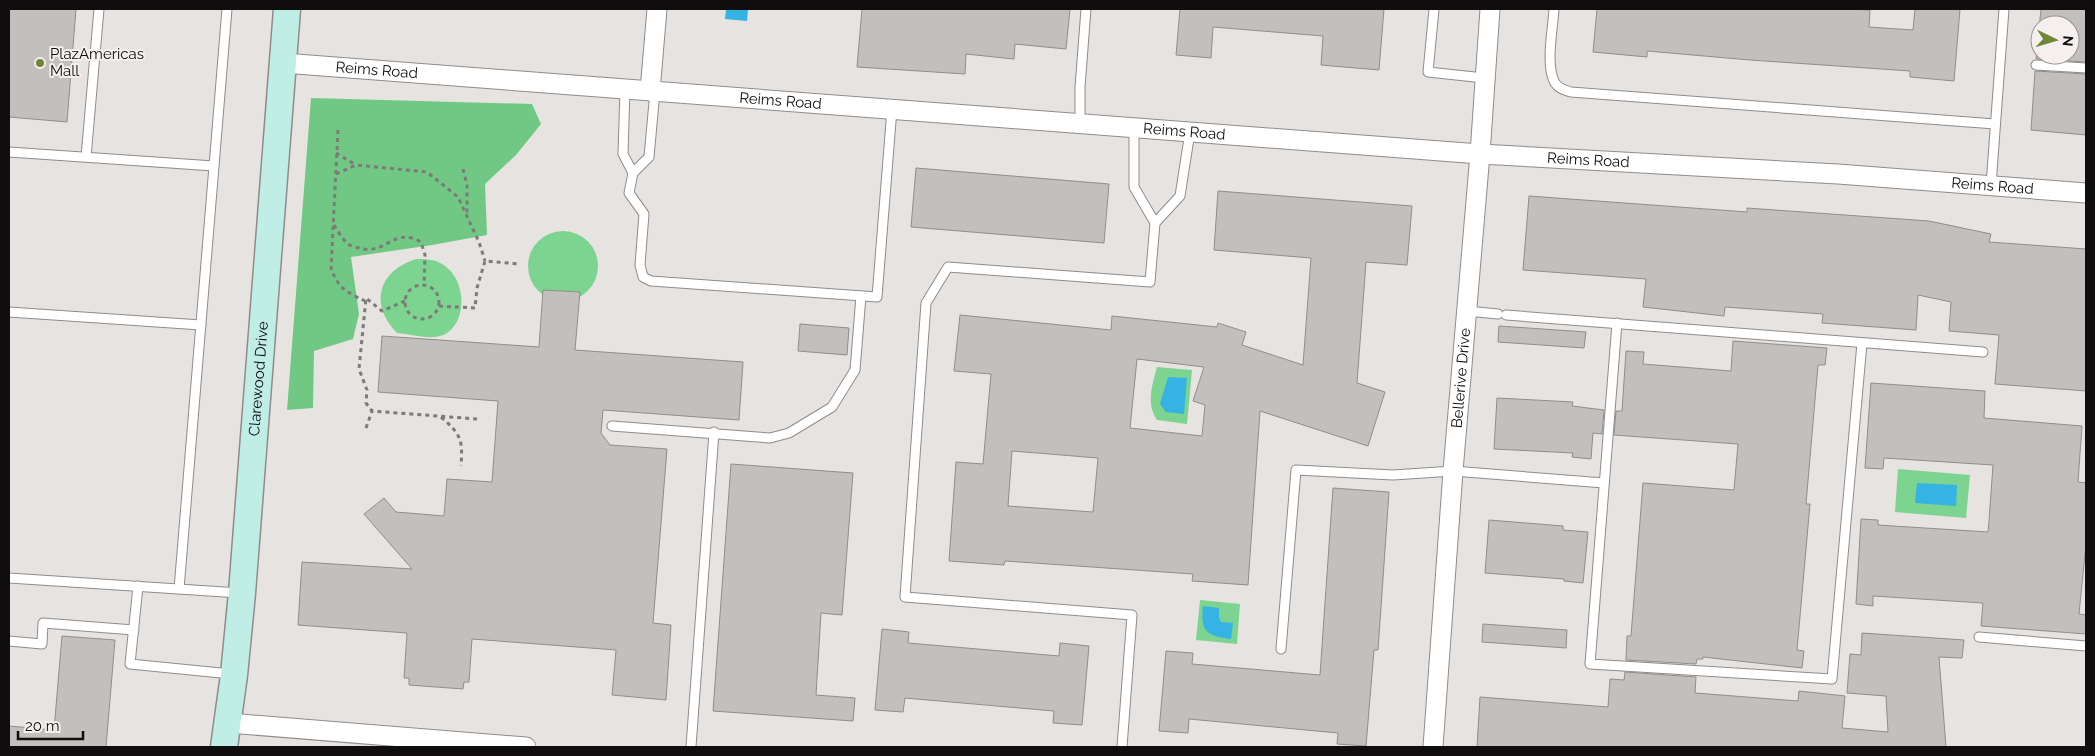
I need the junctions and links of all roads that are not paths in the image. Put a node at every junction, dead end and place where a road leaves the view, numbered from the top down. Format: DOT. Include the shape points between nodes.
graph roads {
  1 [pos="99,9"];
  2 [pos="227,9"];
  3 [pos="287,9"];
  4 [pos="656,9"];
  5 [pos="1086,9"];
  6 [pos="1434,9"];
  7 [pos="1490,9"];
  8 [pos="1554,9"];
  9 [pos="2004,9"];
  10 [pos="283,63"];
  11 [pos="2048,65"];
  12 [pos="2086,68"];
  13 [pos="1484,78"];
  14 [pos="625,89"];
  15 [pos="652,91"];
  16 [pos="892,109"];
  17 [pos="1080,124"];
  18 [pos="1995,124"];
  19 [pos="1134,128"];
  20 [pos="1190,132"];
  21 [pos="9,152"];
  22 [pos="1480,154"];
  23 [pos="86,157"];
  24 [pos="214,166"];
  25 [pos="633,173"];
  26 [pos="1991,185"];
  27 [pos="2086,193"];
  28 [pos="1155,224"];
  29 [pos="861,296"];
  30 [pos="9,312"];
  31 [pos="1467,312"];
  32 [pos="1617,323"];
  33 [pos="201,324"];
  34 [pos="1862,343"];
  35 [pos="1982,352"];
  36 [pos="612,426"];
  37 [pos="714,432"];
  38 [pos="1453,471"];
  39 [pos="1604,483"];
  40 [pos="9,578"];
  41 [pos="138,586"];
  42 [pos="179,589"];
  43 [pos="242,593"];
  44 [pos="134,630"];
  45 [pos="1979,637"];
  46 [pos="9,641"];
  47 [pos="2086,646"];
  48 [pos="1281,649"];
  49 [pos="234,675"];
  50 [pos="226,735"];
  51 [pos="376,741"];
  52 [pos="526,747"];
  53 [pos="691,747"];
  54 [pos="1122,747"];
  55 [pos="1433,747"];
  1 -- 23 [label="lane"];
  2 -- 24 [label="lane"];
  3 -- 10 [label="street, Clarewood Drive"];
  4 -- 15 [label="street"];
  5 -- 17 [label="lane"];
  6 -- 13 [label="lane" via="1428,72"];
  7 -- 13 [label="street, Bellerive Drive"];
  8 -- 18 [label="lane" via="1550,56 1552,76 1563,90"];
  9 -- 18 [label="lane"];
  10 -- 14 [label="street, Reims Road"];
  10 -- 43 [label="street, Clarewood Drive"];
  11 -- 12 [label="lane"];
  13 -- 22 [label="street, Bellerive Drive"];
  14 -- 15 [label="street, Reims Road"];
  14 -- 25 [label="lane" via="623,154"];
  15 -- 16 [label="street, Reims Road"];
  15 -- 25 [label="lane" via="649,157"];
  16 -- 17 [label="street, Reims Road"];
  16 -- 29 [label="lane" via="877,297"];
  17 -- 19 [label="street, Reims Road"];
  18 -- 26 [label="lane"];
  19 -- 20 [label="street, Reims Road"];
  19 -- 28 [label="lane" via="1134,187"];
  20 -- 22 [label="street, Reims Road"];
  20 -- 28 [label="lane" via="1180,196"];
  21 -- 23 [label="lane"];
  22 -- 26 [label="street, Reims Road"];
  22 -- 31 [label="street, Bellerive Drive"];
  23 -- 24 [label="lane"];
  24 -- 33 [label="lane"];
  25 -- 29 [label="lane" via="630,193 644,214 640,265 643,277 651,282"];
  26 -- 27 [label="street, Reims Road"];
  28 -- 54 [label="lane" via="1150,282 948,267 926,303 905,597 1132,615"];
  29 -- 37 [label="lane" via="854,370 832,407 789,433 770,438"];
  30 -- 33 [label="lane"];
  31 -- 32 [label="lane"];
  31 -- 38 [label="street, Bellerive Drive"];
  32 -- 34 [label="lane"];
  32 -- 39 [label="lane"];
  33 -- 42 [label="lane"];
  34 -- 35 [label="lane"];
  34 -- 39 [label="lane" via="1832,679 1590,664"];
  36 -- 37 [label="lane"];
  37 -- 53 [label="lane"];
  38 -- 39 [label="lane"];
  38 -- 48 [label="lane" via="1393,475 1296,470"];
  38 -- 55 [label="street, Bellerive Drive"];
  40 -- 41 [label="lane"];
  41 -- 42 [label="lane"];
  41 -- 44 [label="lane"];
  42 -- 43 [label="lane"];
  43 -- 49 [label="street, Clarewood Drive"];
  44 -- 46 [label="lane" via="43,623 42,644"];
  44 -- 49 [label="lane" via="130,664"];
  45 -- 47 [label="lane"];
  49 -- 50 [label="street, Clarewood Drive"];
  50 -- 51 [label="street"];
  51 -- 52 [label="street"];
}
